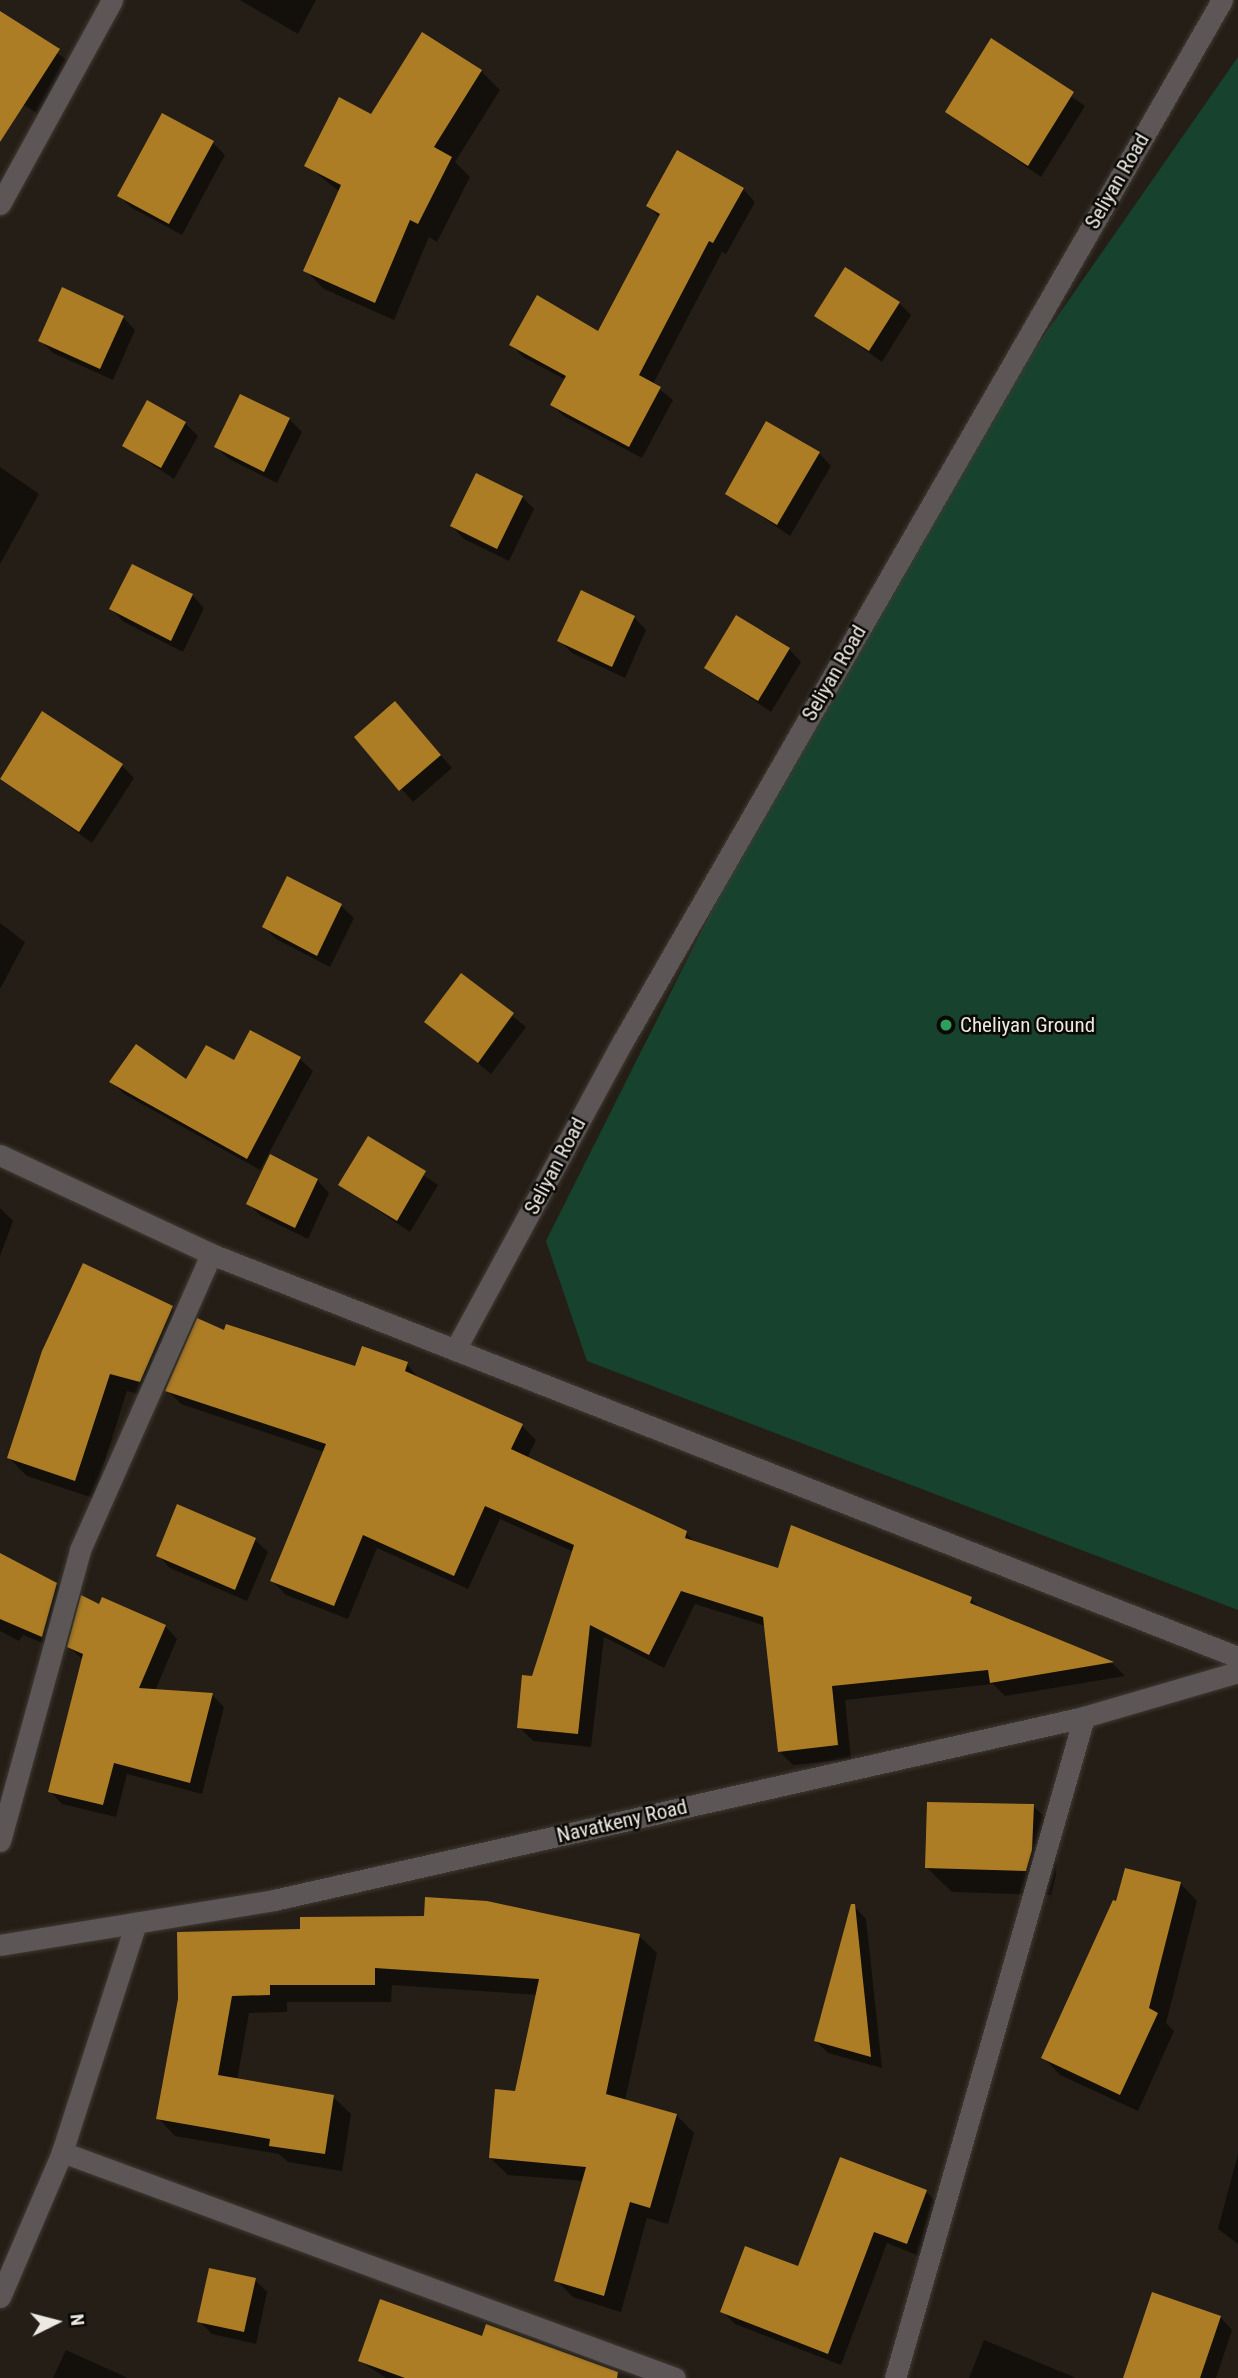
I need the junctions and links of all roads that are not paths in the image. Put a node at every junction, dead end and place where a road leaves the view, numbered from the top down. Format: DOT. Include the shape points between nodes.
graph roads {
  1 [pos="112,0"];
  2 [pos="1222,0"];
  3 [pos="0,204"];
  4 [pos="0,1156"];
  5 [pos="211,1254"];
  6 [pos="455,1350"];
  7 [pos="1238,1657"];
  8 [pos="1238,1672"];
  9 [pos="1084,1717"];
  10 [pos="0,1841"];
  11 [pos="136,1923"];
  12 [pos="0,1945"];
  13 [pos="62,2152"];
  14 [pos="0,2297"];
  15 [pos="675,2378"];
  16 [pos="895,2378"];
  1 -- 3 [label="street"];
  2 -- 6 [label="street, Seliyan Road" via="623,1041"];
  4 -- 5 [label="street"];
  5 -- 6 [label="street"];
  5 -- 10 [label="street" via="80,1550"];
  6 -- 7 [label="street"];
  8 -- 9 [label="street, Navatkeny Road"];
  9 -- 11 [label="street, Navatkeny Road" via="274,1900"];
  9 -- 16 [label="street"];
  11 -- 12 [label="street, Navatkeny Road"];
  11 -- 13 [label="street"];
  13 -- 14 [label="street"];
  13 -- 15 [label="street"];
}
